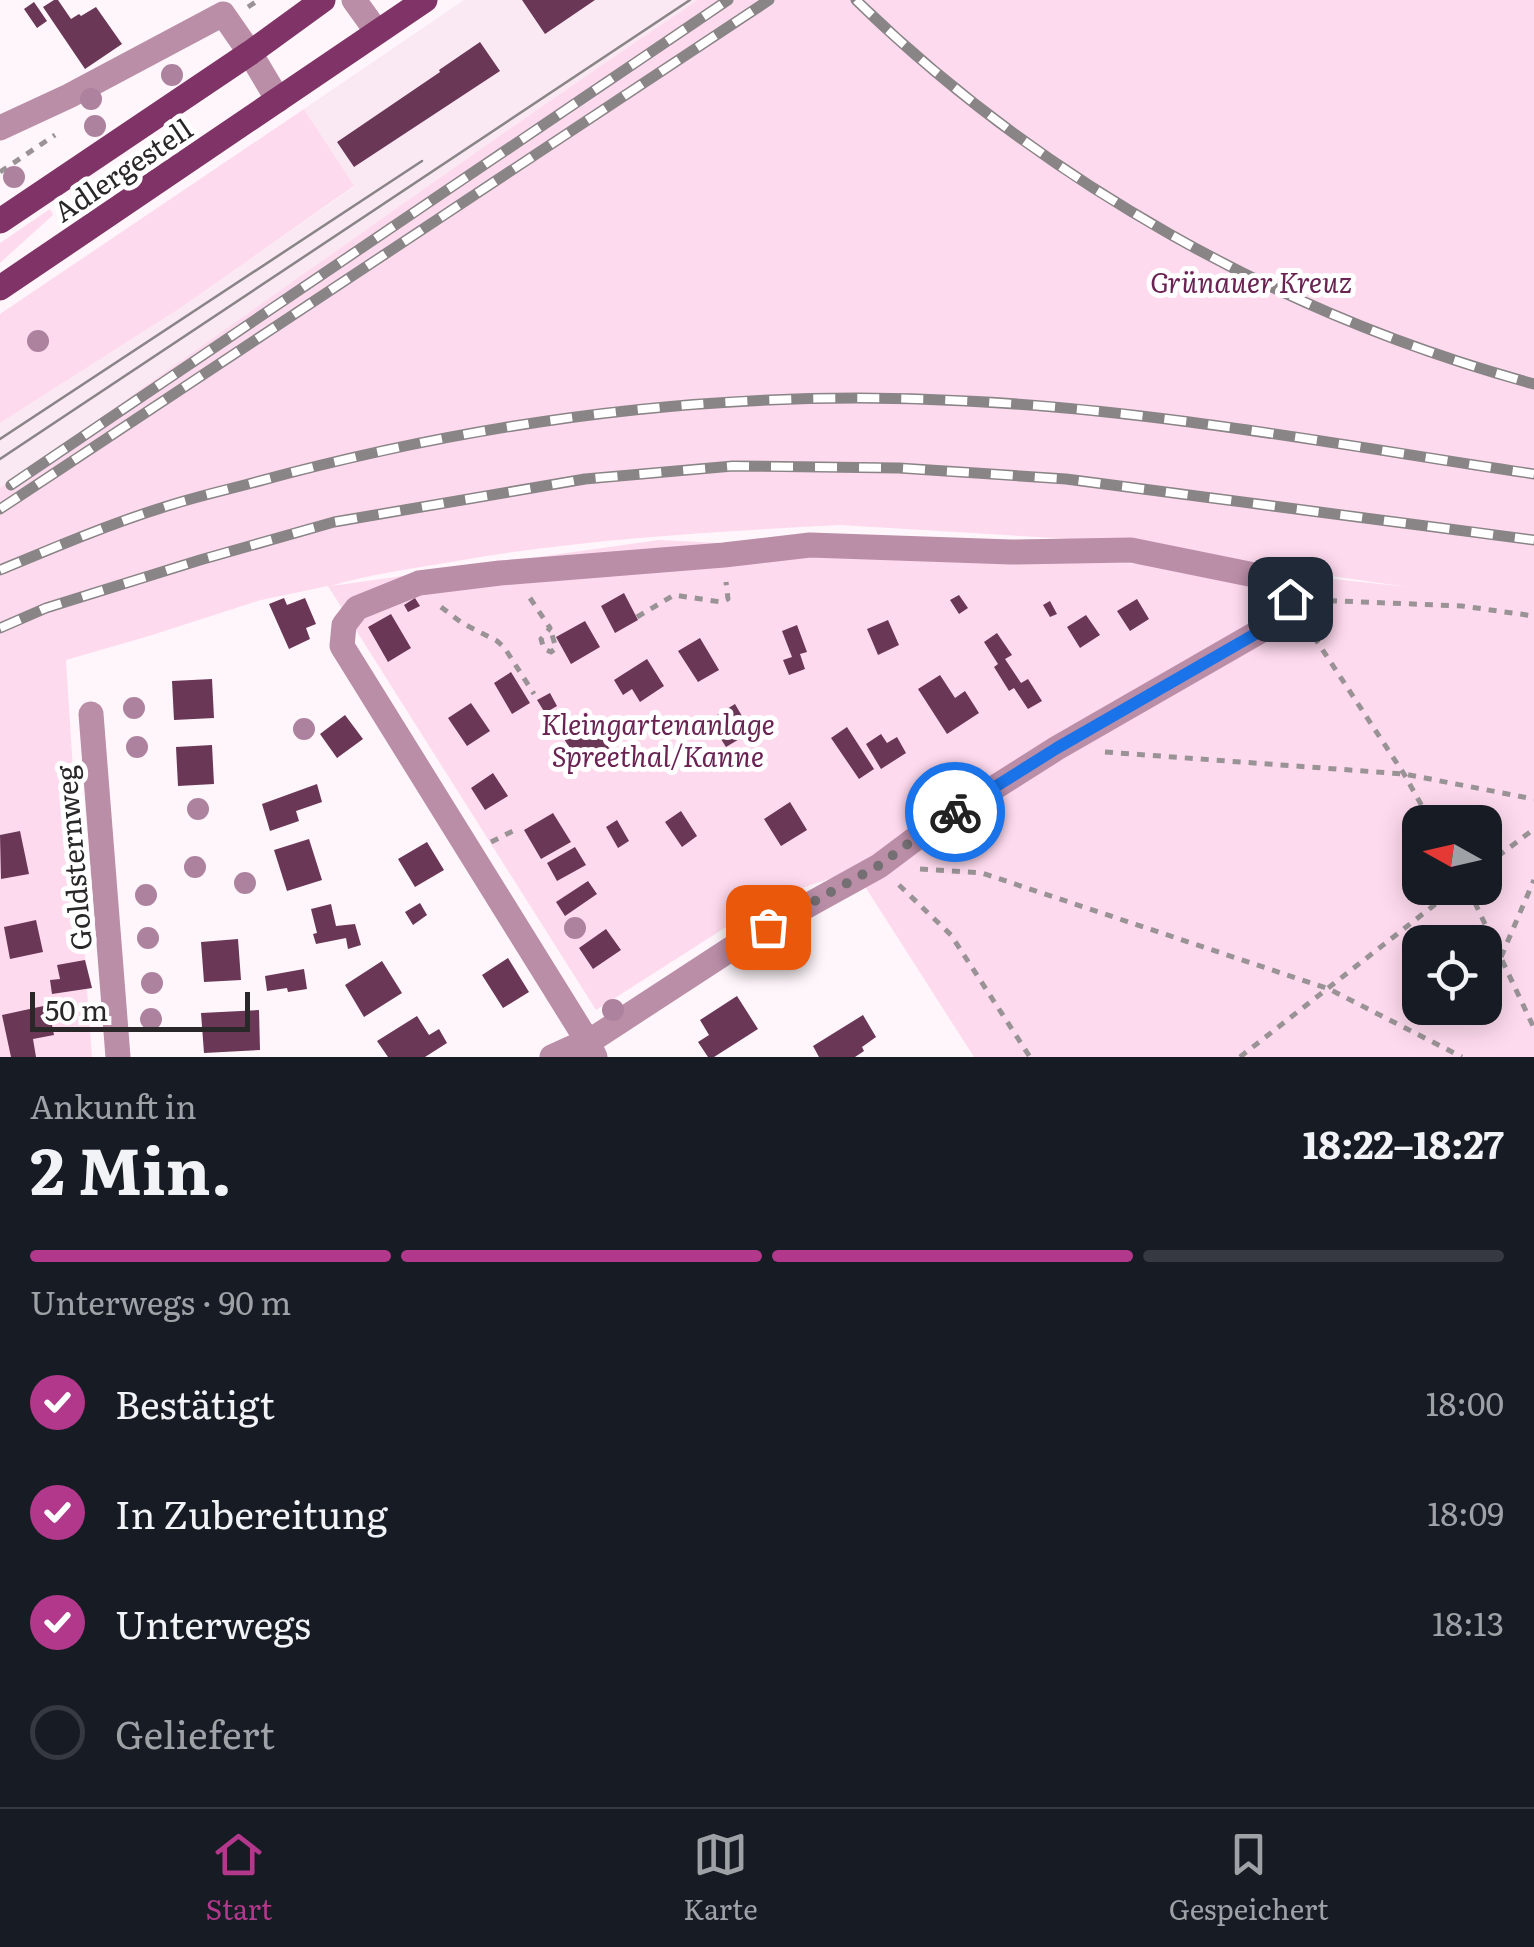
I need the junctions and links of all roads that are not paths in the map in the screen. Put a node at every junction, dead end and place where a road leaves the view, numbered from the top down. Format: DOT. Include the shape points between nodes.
graph roads {
  1 [pos="324,0"];
  2 [pos="354,0"];
  3 [pos="425,0"];
  4 [pos="377,32"];
  5 [pos="250,53"];
  6 [pos="278,100"];
  7 [pos="0,128"];
  8 [pos="0,220"];
  9 [pos="0,288"];
  10 [pos="90,714"];
  11 [pos="592,1050"];
  12 [pos="118,1057"];
  13 [pos="552,1057"];
  1 -- 5 [label="main road, Adlergestell"];
  2 -- 4 [label="street"];
  3 -- 4 [label="main road, Adlergestell"];
  4 -- 6 [label="main road, Adlergestell"];
  5 -- 6 [label="street"];
  5 -- 7 [label="street" via="223,14"];
  5 -- 8 [label="main road, Adlergestell"];
  6 -- 9 [label="main road, Adlergestell"];
  10 -- 12 [label="street, Goldsternweg"];
  11 -- 11 [label="street" via="342,646 344,625 357,608 428,582 810,544 1131,550 1264,577 1290,599 1276,622 740,943"];
  11 -- 13 [label="street"];
}
